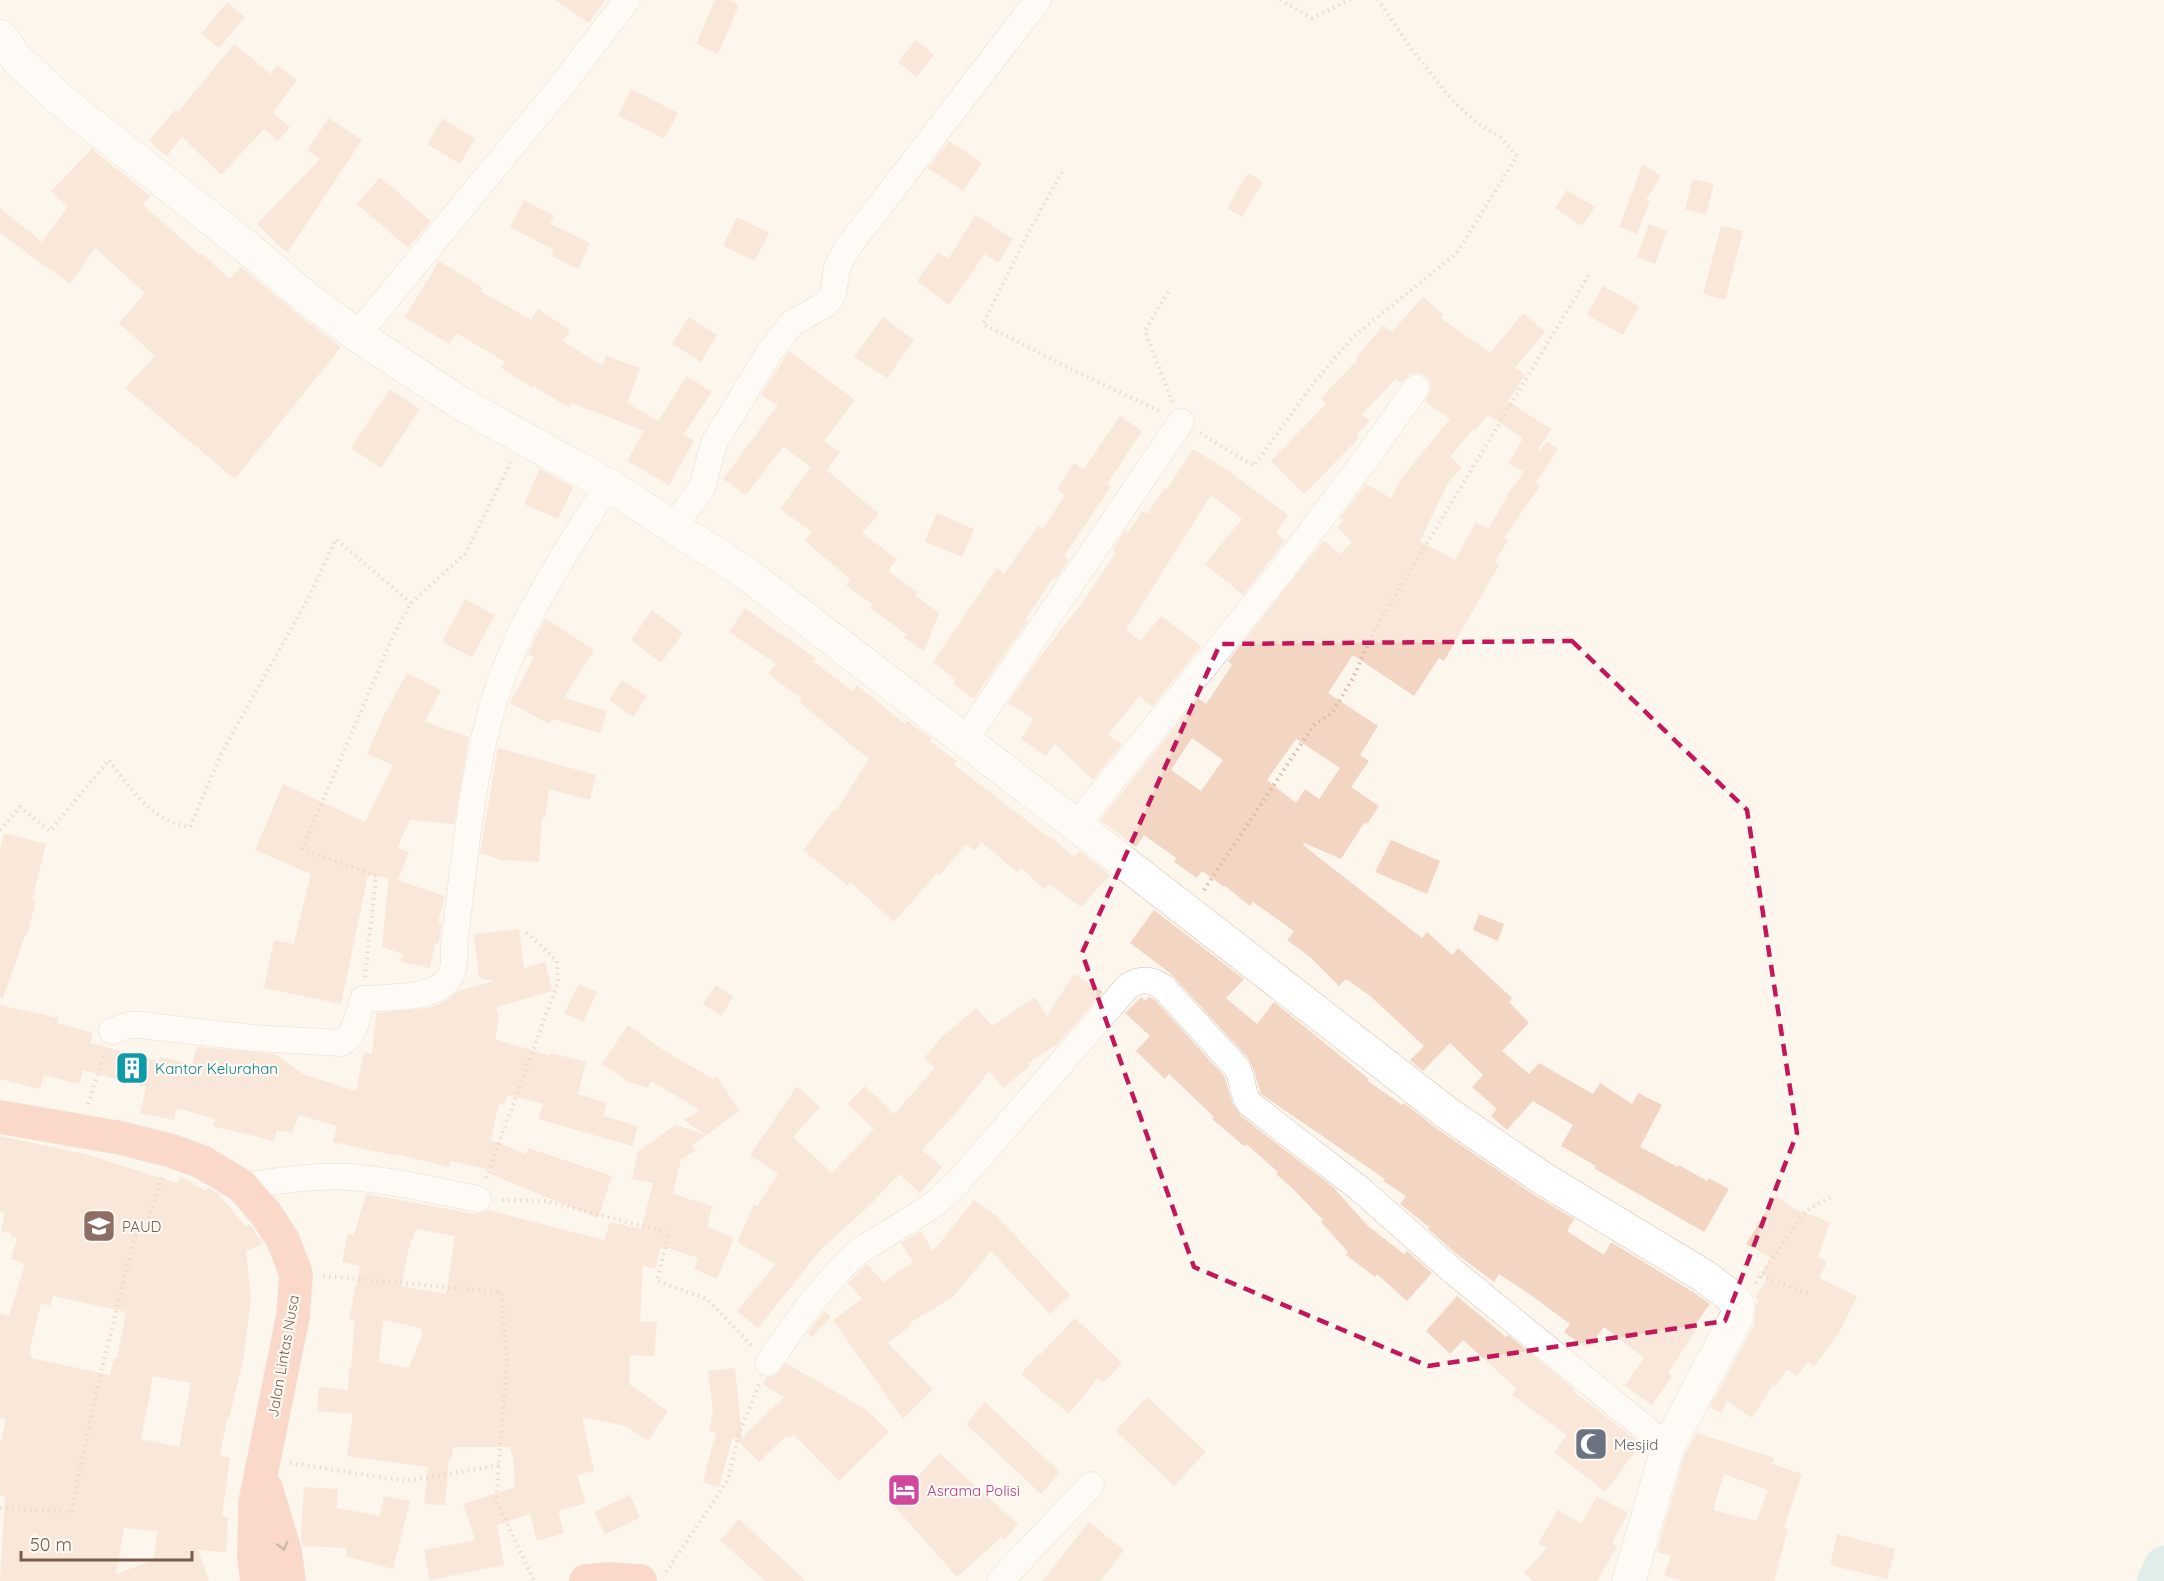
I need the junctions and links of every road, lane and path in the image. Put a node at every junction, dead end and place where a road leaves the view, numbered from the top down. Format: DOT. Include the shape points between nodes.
graph roads {
  1 [pos="627,0"];
  2 [pos="1038,0"];
  3 [pos="1280,0"];
  4 [pos="1350,0"];
  5 [pos="1378,0"];
  6 [pos="0,36"];
  7 [pos="1062,172"];
  8 [pos="1590,273"];
  9 [pos="1168,292"];
  10 [pos="357,335"];
  11 [pos="1416,388"];
  12 [pos="1181,422"];
  13 [pos="524,438"];
  14 [pos="608,485"];
  15 [pos="673,527"];
  16 [pos="411,603"];
  17 [pos="964,741"];
  18 [pos="1076,825"];
  19 [pos="0,830"];
  20 [pos="1188,914"];
  21 [pos="526,932"];
  22 [pos="363,999"];
  23 [pos="112,1031"];
  24 [pos="0,1117"];
  25 [pos="78,1132"];
  26 [pos="172,1151"];
  27 [pos="242,1186"];
  28 [pos="1831,1197"];
  29 [pos="478,1199"];
  30 [pos="296,1274"];
  31 [pos="1761,1276"];
  32 [pos="1811,1294"];
  33 [pos="1738,1305"];
  34 [pos="768,1363"];
  35 [pos="1668,1447"];
  36 [pos="264,1465"];
  37 [pos="500,1465"];
  38 [pos="1091,1485"];
  39 [pos="0,1508"];
  40 [pos="257,1581"];
  41 [pos="290,1581"];
  42 [pos="534,1581"];
  43 [pos="586,1581"];
  44 [pos="640,1581"];
  45 [pos="660,1581"];
  46 [pos="1000,1581"];
  47 [pos="1629,1581"];
  1 -- 10 [label="street"];
  2 -- 15 [label="street" via="845,251 837,268 833,294 825,304 792,323 771,350 714,442 702,488"];
  3 -- 4 [label="path" via="1312,18"];
  5 -- 12 [label="path" via="1452,100 1477,123 1499,136 1517,156 1456,254 1354,336 1316,380 1254,466"];
  6 -- 10 [label="main road" via="17,59 57,97"];
  7 -- 12 [label="path" via="983,324"];
  8 -- 20 [label="path" via="1374,631 1332,713 1315,724"];
  9 -- 12 [label="path" via="1145,331"];
  10 -- 13 [label="main road" via="462,404"];
  11 -- 18 [label="street" via="1280,573"];
  12 -- 17 [label="street"];
  13 -- 14 [label="main road"];
  13 -- 16 [label="path" via="465,554"];
  14 -- 15 [label="main road"];
  14 -- 22 [label="street" via="567,549 522,632 493,705 469,824 452,974 442,987 433,991"];
  15 -- 17 [label="main road" via="747,574"];
  16 -- 19 [label="path" via="336,539 309,597 222,752 190,827 176,825 150,809 109,760 50,831 20,807"];
  16 -- 22 [label="path" via="302,849 376,876"];
  17 -- 18 [label="main road"];
  18 -- 20 [label="main road"];
  20 -- 33 [label="main road" via="1447,1113 1542,1178 1704,1276"];
  21 -- 29 [label="path" via="557,961 558,982"];
  22 -- 23 [label="street" via="351,1035 341,1043 140,1025"];
  23 -- 25 [label="path"];
  24 -- 25 [label="highway, Jalan Lintas Nusa"];
  25 -- 26 [label="highway, Jalan Lintas Nusa"];
  26 -- 27 [label="highway, Jalan Lintas Nusa" via="202,1162"];
  26 -- 39 [label="path" via="147,1222 137,1228 71,1512"];
  27 -- 29 [label="street" via="311,1177 347,1177"];
  27 -- 30 [label="highway, Jalan Lintas Nusa" via="282,1240"];
  28 -- 31 [label="path" via="1801,1217"];
  29 -- 34 [label="path" via="546,1201 669,1233 657,1281 707,1299"];
  30 -- 36 [label="highway, Jalan Lintas Nusa" via="293,1316"];
  30 -- 37 [label="path" via="501,1292 507,1359"];
  31 -- 32 [label="path"];
  31 -- 33 [label="path"];
  33 -- 35 [label="main road" via="1733,1324"];
  34 -- 35 [label="street" via="843,1266 858,1252 935,1204 1128,986 1151,979 1163,987 1237,1068 1242,1092 1250,1104 1360,1189 1454,1272"];
  34 -- 45 [label="path" via="739,1433 728,1479"];
  35 -- 47 [label="main road"];
  36 -- 37 [label="path" via="406,1480"];
  36 -- 40 [label="highway, Jalan Lintas Nusa" via="255,1503"];
  36 -- 41 [label="highway, Jalan Lintas Nusa, one-way"];
  37 -- 42 [label="path" via="496,1500"];
  38 -- 46 [label="street"];
  43 -- 44 [label="highway"];
}
